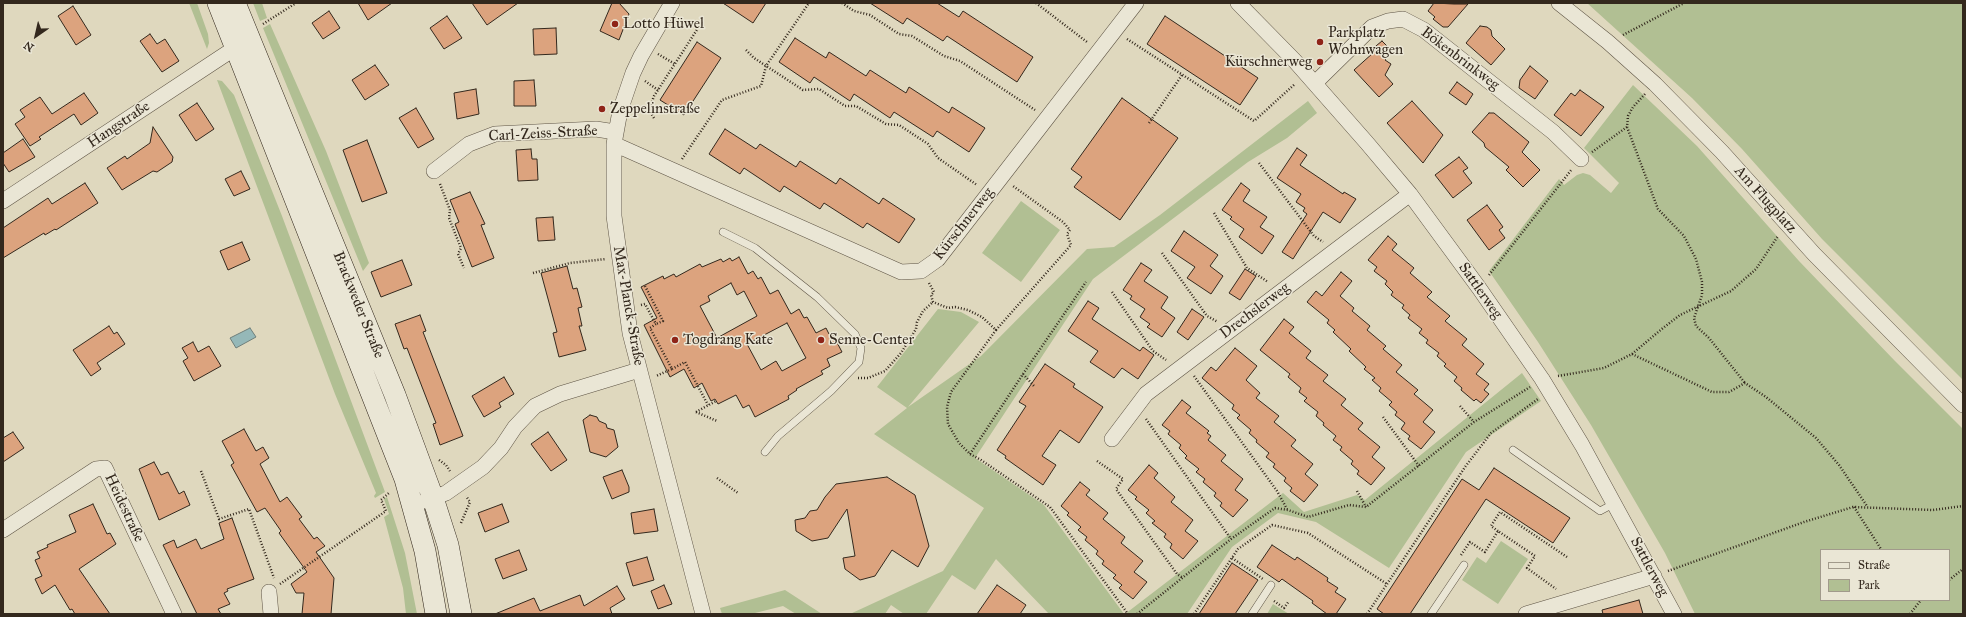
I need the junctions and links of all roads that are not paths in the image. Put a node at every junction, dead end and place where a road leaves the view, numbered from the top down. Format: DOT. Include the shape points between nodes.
graph roads {
  1 [pos="218,3"];
  2 [pos="235,3"];
  3 [pos="672,3"];
  4 [pos="1136,3"];
  5 [pos="1238,3"];
  6 [pos="1559,3"];
  7 [pos="235,48"];
  8 [pos="1311,78"];
  9 [pos="614,138"];
  10 [pos="1582,159"];
  11 [pos="434,171"];
  12 [pos="1410,194"];
  13 [pos="3,201"];
  14 [pos="723,232"];
  15 [pos="639,370"];
  16 [pos="1963,405"];
  17 [pos="1112,439"];
  18 [pos="1513,450"];
  19 [pos="765,452"];
  20 [pos="433,498"];
  21 [pos="1615,503"];
  22 [pos="412,505"];
  23 [pos="3,530"];
  24 [pos="1460,563"];
  25 [pos="1654,576"];
  26 [pos="1271,585"];
  27 [pos="273,589"];
  28 [pos="174,614"];
  29 [pos="271,614"];
  30 [pos="436,614"];
  31 [pos="461,614"];
  32 [pos="703,614"];
  33 [pos="1252,614"];
  34 [pos="1431,614"];
  35 [pos="1526,614"];
  36 [pos="1674,614"];
  1 -- 7 [label="main road, Brackweder Straße"];
  2 -- 20 [label="main road, Brackweder Straße" via="395,395"];
  3 -- 9 [label="street, Max-Planck-Straße" via="633,73"];
  4 -- 9 [label="street, Kürschnerweg" via="938,259 921,271 901,272 675,170"];
  5 -- 8 [label="street, Sattlerweg"];
  6 -- 16 [label="street, Am Flugplatz" via="1655,84 1722,152 1829,270"];
  7 -- 13 [label="street, Hangstraße"];
  7 -- 22 [label="main road, Brackweder Straße" via="405,479"];
  8 -- 10 [label="street, Bökenbrinkweg" via="1372,27 1403,19 1430,35 1553,132"];
  8 -- 12 [label="street, Sattlerweg"];
  9 -- 11 [label="street, Carl-Zeiss-Straße" via="596,129 495,134 469,144"];
  9 -- 15 [label="street, Max-Planck-Straße" via="614,216 618,258 630,333"];
  12 -- 17 [label="street, Drechslerweg" via="1146,394"];
  12 -- 21 [label="street, Sattlerweg" via="1546,385"];
  14 -- 19 [label="lane" via="755,248 817,297 855,334 862,355 847,375 778,436"];
  15 -- 20 [label="street" via="560,394 535,406 484,466 459,485"];
  15 -- 32 [label="street, Max-Planck-Straße"];
  18 -- 21 [label="lane" via="1600,511"];
  20 -- 22 [label="street"];
  20 -- 31 [label="main road, Brackweder Straße" via="448,545"];
  21 -- 25 [label="street, Sattlerweg"];
  22 -- 30 [label="main road, Brackweder Straße" via="425,550"];
  23 -- 28 [label="street, Heidestraße" via="96,469 105,468"];
  24 -- 34 [label="lane"];
  25 -- 35 [label="street"];
  25 -- 36 [label="street, Sattlerweg"];
  26 -- 33 [label="lane"];
  27 -- 29 [label="street"];
}
